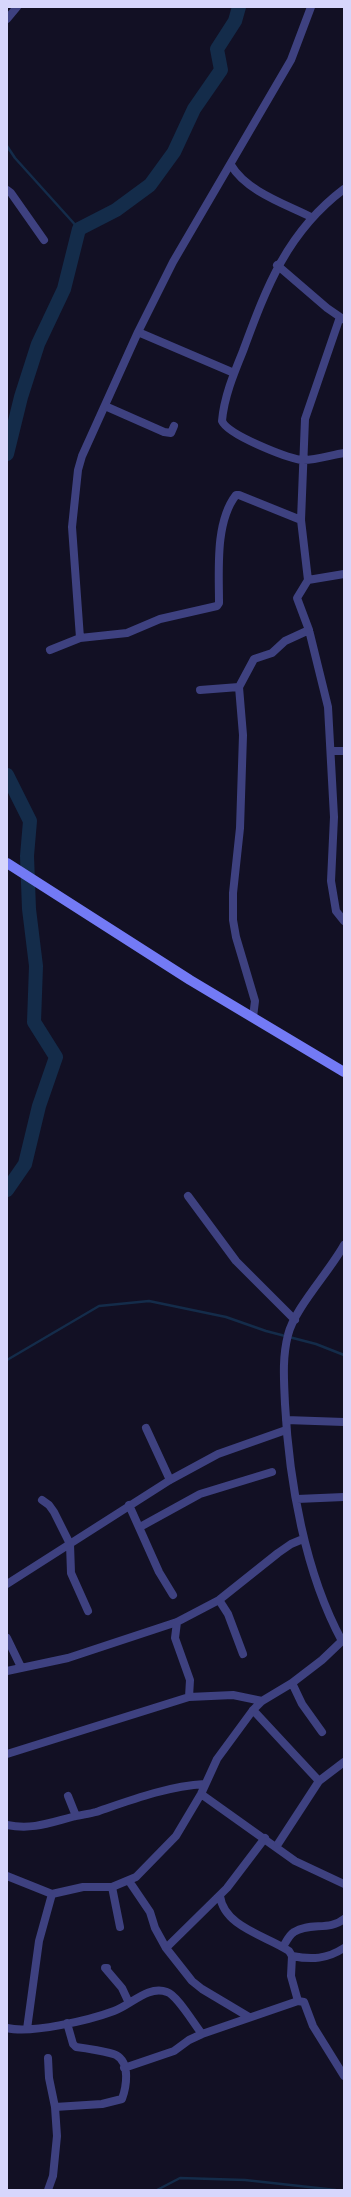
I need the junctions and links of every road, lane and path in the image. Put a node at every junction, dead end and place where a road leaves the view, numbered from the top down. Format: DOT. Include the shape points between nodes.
graph roads {
  1 [pos="17,7"];
  2 [pos="311,7"];
  3 [pos="7,18"];
  4 [pos="231,165"];
  5 [pos="344,189"];
  6 [pos="7,190"];
  7 [pos="311,217"];
  8 [pos="44,240"];
  9 [pos="277,265"];
  10 [pos="342,318"];
  11 [pos="138,332"];
  12 [pos="234,373"];
  13 [pos="105,406"];
  14 [pos="174,426"];
  15 [pos="344,453"];
  16 [pos="302,460"];
  17 [pos="300,520"];
  18 [pos="344,574"];
  19 [pos="308,580"];
  20 [pos="309,630"];
  21 [pos="80,638"];
  22 [pos="50,650"];
  23 [pos="239,687"];
  24 [pos="200,690"];
  25 [pos="331,751"];
  26 [pos="344,751"];
  27 [pos="7,863"];
  28 [pos="344,921"];
  29 [pos="253,1017"];
  30 [pos="343,1070"];
  31 [pos="188,1196"];
  32 [pos="344,1245"];
  33 [pos="291,1327"];
  34 [pos="286,1420"];
  35 [pos="344,1422"];
  36 [pos="146,1428"];
  37 [pos="286,1430"];
  38 [pos="272,1472"];
  39 [pos="170,1480"];
  40 [pos="344,1497"];
  41 [pos="297,1499"];
  42 [pos="42,1500"];
  43 [pos="129,1505"];
  44 [pos="140,1527"];
  45 [pos="303,1539"];
  46 [pos="70,1544"];
  47 [pos="7,1584"];
  48 [pos="173,1595"];
  49 [pos="219,1600"];
  50 [pos="88,1611"];
  51 [pos="177,1622"];
  52 [pos="7,1638"];
  53 [pos="343,1640"];
  54 [pos="242,1654"];
  55 [pos="21,1667"];
  56 [pos="7,1671"];
  57 [pos="292,1683"];
  58 [pos="189,1697"];
  59 [pos="262,1701"];
  60 [pos="253,1710"];
  61 [pos="322,1732"];
  62 [pos="7,1754"];
  63 [pos="344,1762"];
  64 [pos="319,1781"];
  65 [pos="205,1784"];
  66 [pos="201,1794"];
  67 [pos="68,1796"];
  68 [pos="76,1816"];
  69 [pos="7,1825"];
  70 [pos="265,1838"];
  71 [pos="276,1847"];
  72 [pos="7,1876"];
  73 [pos="129,1880"];
  74 [pos="343,1883"];
  75 [pos="112,1887"];
  76 [pos="52,1894"];
  77 [pos="220,1896"];
  78 [pos="344,1919"];
  79 [pos="120,1927"];
  80 [pos="283,1947"];
  81 [pos="166,1948"];
  82 [pos="344,1948"];
  83 [pos="292,1956"];
  84 [pos="107,1968"];
  85 [pos="298,2001"];
  86 [pos="129,2003"];
  87 [pos="249,2017"];
  88 [pos="67,2023"];
  89 [pos="7,2028"];
  90 [pos="27,2029"];
  91 [pos="202,2034"];
  92 [pos="48,2058"];
  93 [pos="124,2068"];
  94 [pos="344,2076"];
  95 [pos="55,2107"];
  96 [pos="51,2188"];
  1 -- 3 [label="street"];
  2 -- 4 [label="street" via="291,60"];
  4 -- 7 [label="street" via="244,181"];
  4 -- 11 [label="street" via="173,262"];
  5 -- 7 [label="street"];
  6 -- 8 [label="street"];
  7 -- 9 [label="street"];
  9 -- 10 [label="street"];
  9 -- 12 [label="street"];
  10 -- 16 [label="street" via="318,376 305,419"];
  11 -- 12 [label="street"];
  11 -- 13 [label="street"];
  12 -- 16 [label="street" via="222,412 225,428 252,443"];
  13 -- 14 [label="street" via="164,432 171,433"];
  13 -- 21 [label="street" via="78,470 73,510 73,554"];
  15 -- 16 [label="street"];
  16 -- 17 [label="street"];
  17 -- 19 [label="street"];
  17 -- 21 [label="street" via="240,494 236,495 229,508 220,545 217,606 160,619 127,633"];
  18 -- 19 [label="street"];
  19 -- 20 [label="street" via="297,598"];
  20 -- 23 [label="street" via="285,640 272,653 254,659"];
  20 -- 25 [label="street" via="328,707"];
  21 -- 22 [label="street"];
  23 -- 24 [label="street"];
  23 -- 29 [label="street" via="243,735 240,828 233,893 234,920 255,1001"];
  25 -- 26 [label="street"];
  25 -- 28 [label="street" via="334,817 331,881 336,910"];
  27 -- 29 [label="main road"];
  29 -- 30 [label="main road"];
  31 -- 33 [label="street" via="236,1261"];
  32 -- 33 [label="street"];
  33 -- 34 [label="street" via="283,1370"];
  34 -- 35 [label="street"];
  34 -- 37 [label="street"];
  36 -- 39 [label="street"];
  37 -- 39 [label="street" via="218,1454"];
  37 -- 41 [label="street"];
  38 -- 44 [label="street" via="200,1494"];
  39 -- 43 [label="street"];
  40 -- 41 [label="street"];
  41 -- 45 [label="street"];
  42 -- 46 [label="street" via="54,1512"];
  43 -- 44 [label="street"];
  43 -- 46 [label="street"];
  44 -- 48 [label="street" via="159,1572"];
  45 -- 49 [label="street" via="278,1553"];
  45 -- 53 [label="street" via="322,1598"];
  46 -- 47 [label="street"];
  46 -- 50 [label="street" via="71,1573"];
  49 -- 51 [label="street"];
  49 -- 54 [label="street" via="228,1614"];
  51 -- 55 [label="street" via="68,1658"];
  51 -- 58 [label="street" via="175,1638 190,1680"];
  52 -- 55 [label="street"];
  53 -- 57 [label="street"];
  55 -- 56 [label="street"];
  57 -- 59 [label="street"];
  57 -- 61 [label="street" via="302,1704"];
  58 -- 59 [label="street" via="233,1696"];
  58 -- 62 [label="street"];
  59 -- 60 [label="street"];
  60 -- 64 [label="street"];
  60 -- 65 [label="street" via="217,1759"];
  63 -- 64 [label="street"];
  64 -- 71 [label="street"];
  65 -- 66 [label="street"];
  65 -- 68 [label="street" via="190,1784"];
  66 -- 70 [label="street"];
  66 -- 73 [label="street" via="176,1836 136,1877"];
  67 -- 68 [label="street"];
  68 -- 69 [label="street" via="23,1828"];
  70 -- 71 [label="street"];
  70 -- 77 [label="street"];
  71 -- 74 [label="street" via="295,1861"];
  72 -- 76 [label="street"];
  73 -- 75 [label="street"];
  73 -- 81 [label="street" via="150,1912"];
  75 -- 76 [label="street" via="83,1887"];
  75 -- 79 [label="street"];
  76 -- 90 [label="street" via="39,1941"];
  77 -- 80 [label="street" via="221,1904 228,1914 249,1930"];
  77 -- 81 [label="street"];
  78 -- 80 [label="street" via="338,1925 299,1929 292,1933"];
  80 -- 83 [label="street"];
  81 -- 87 [label="street" via="202,1990"];
  82 -- 83 [label="street" via="333,1956 324,1958 307,1959"];
  83 -- 85 [label="street" via="291,1976"];
  84 -- 86 [label="street" via="122,1988"];
  85 -- 87 [label="street"];
  85 -- 94 [label="street" via="304,2002 313,2026"];
  86 -- 88 [label="street" via="115,2011"];
  86 -- 91 [label="street" via="144,1994 168,1992"];
  87 -- 91 [label="street"];
  88 -- 90 [label="street"];
  88 -- 93 [label="street" via="76,2047 117,2056 123,2062"];
  89 -- 90 [label="street"];
  91 -- 93 [label="street" via="164,2056"];
  92 -- 95 [label="street"];
  93 -- 95 [label="street" via="126,2080 122,2100"];
  95 -- 96 [label="street" via="57,2136"];
}
